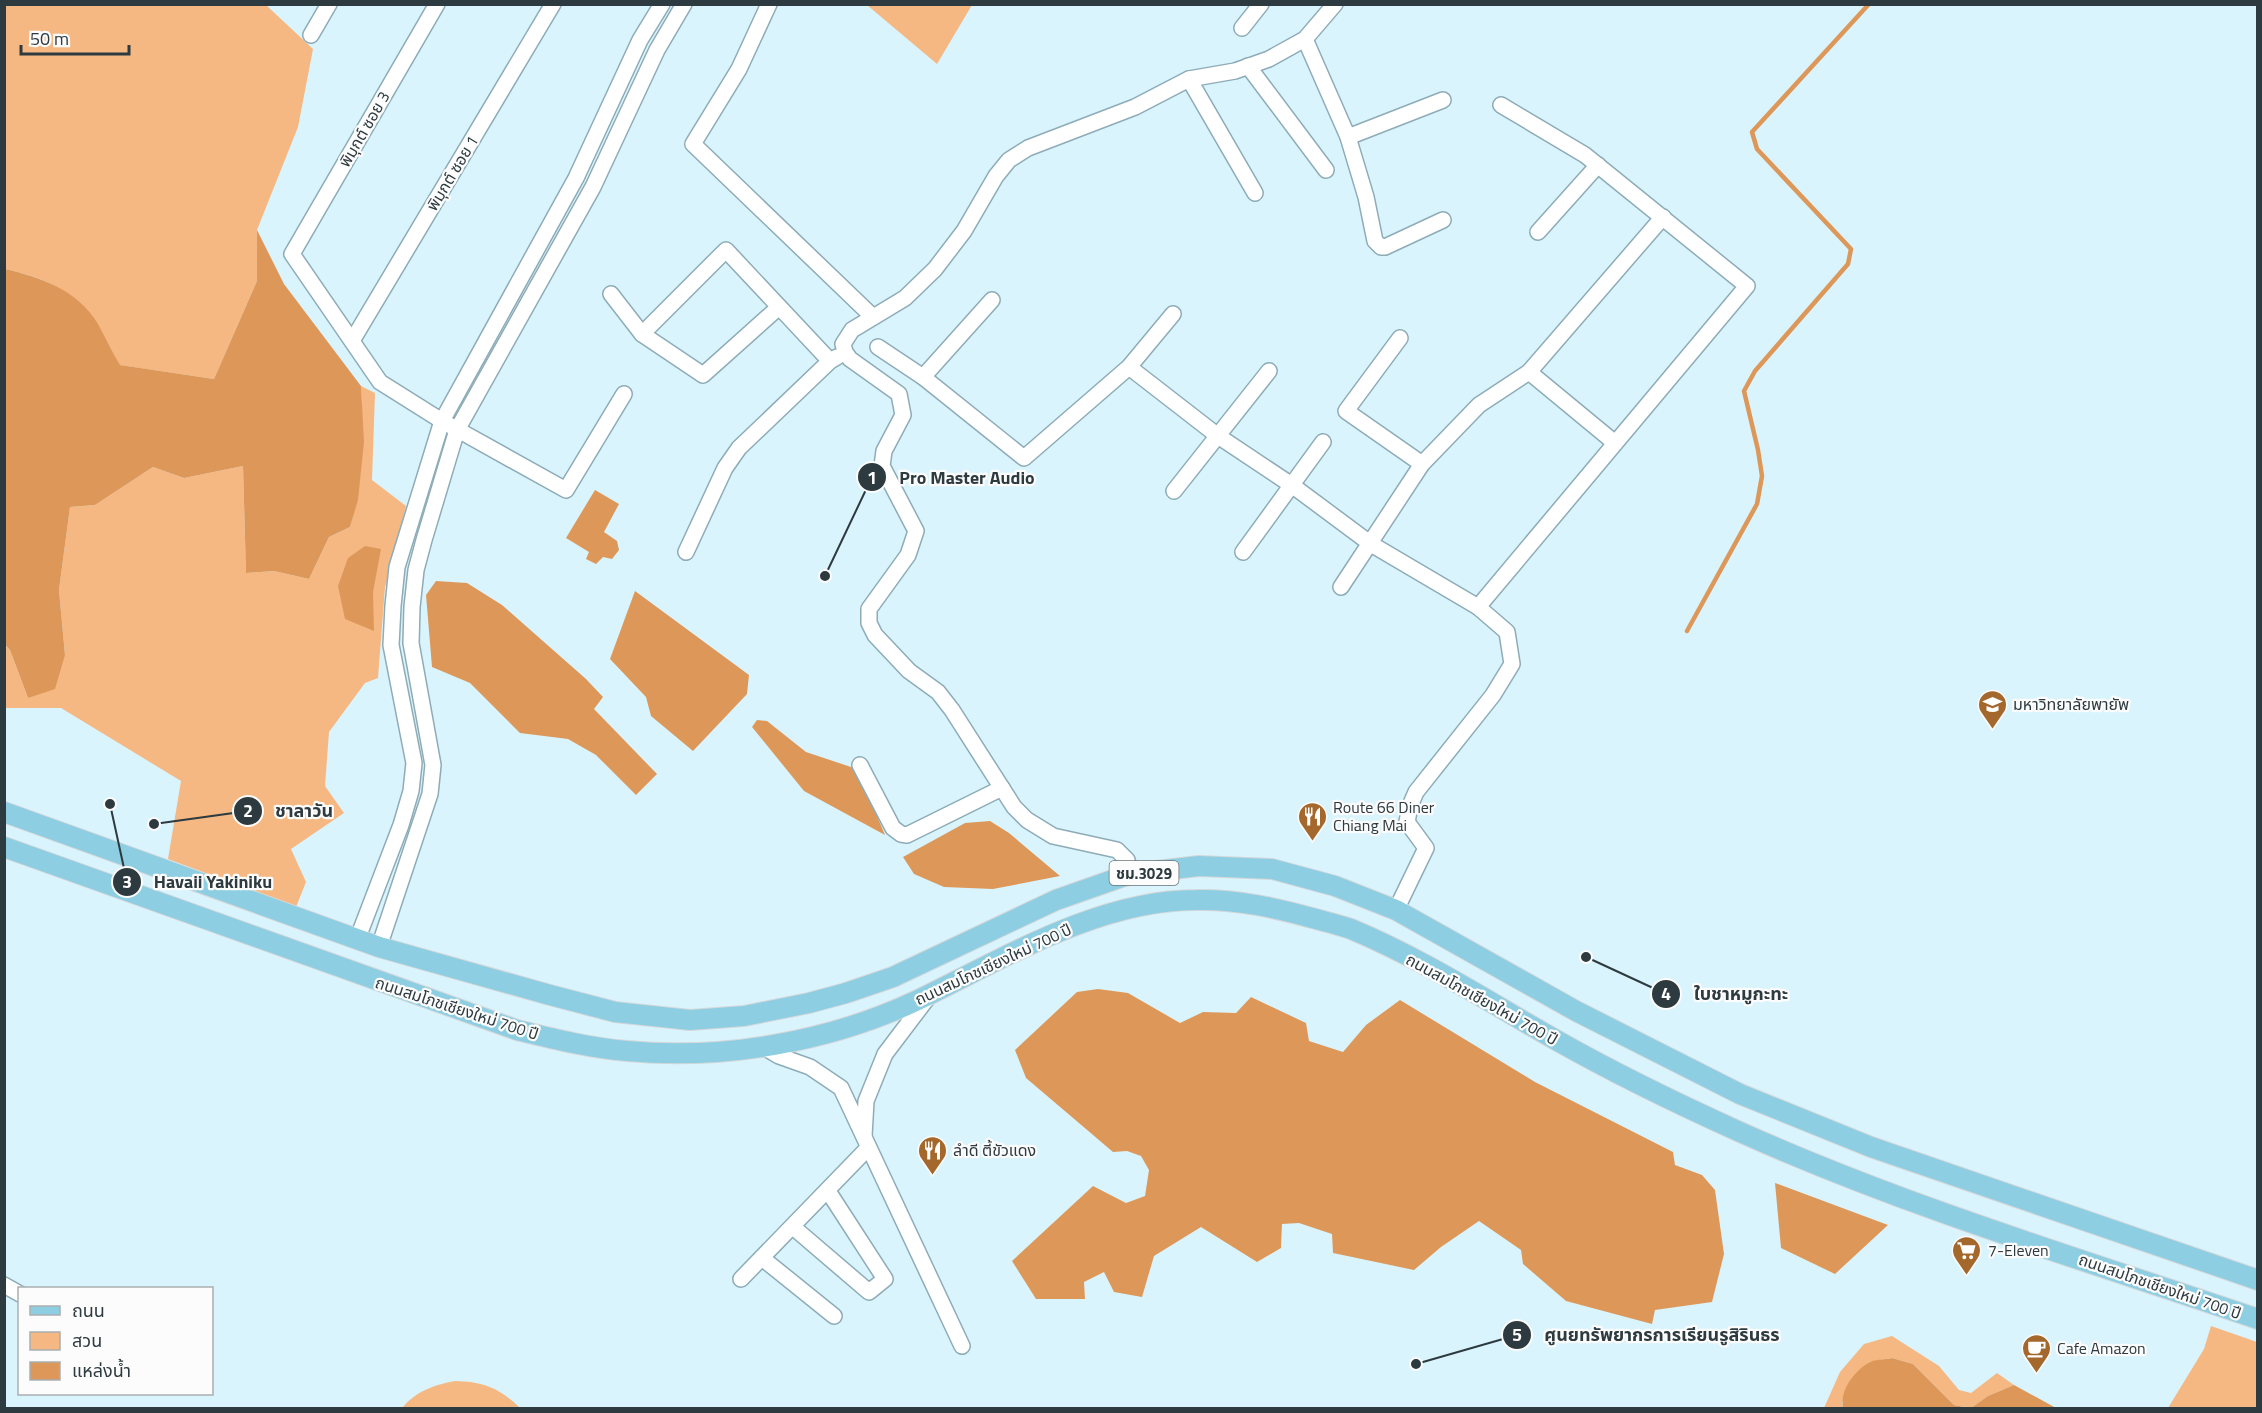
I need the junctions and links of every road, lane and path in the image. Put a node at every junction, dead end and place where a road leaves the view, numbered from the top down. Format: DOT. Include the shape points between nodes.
graph roads {
  1 [pos="329,4"];
  2 [pos="437,4"];
  3 [pos="553,4"];
  4 [pos="662,4"];
  5 [pos="684,4"];
  6 [pos="769,4"];
  7 [pos="1262,4"];
  8 [pos="1335,4"];
  9 [pos="1242,28"];
  10 [pos="311,35"];
  11 [pos="1305,39"];
  12 [pos="1248,66"];
  13 [pos="1189,79"];
  14 [pos="1443,100"];
  15 [pos="1501,105"];
  16 [pos="602,120"];
  17 [pos="620,128"];
  18 [pos="1348,137"];
  19 [pos="1598,165"];
  20 [pos="1326,170"];
  21 [pos="1256,193"];
  22 [pos="1663,217"];
  23 [pos="1443,220"];
  24 [pos="1538,232"];
  25 [pos="526,267"];
  26 [pos="543,276"];
  27 [pos="611,294"];
  28 [pos="992,300"];
  29 [pos="779,307"];
  30 [pos="1173,314"];
  31 [pos="873,317"];
  32 [pos="642,334"];
  33 [pos="1400,338"];
  34 [pos="352,341"];
  35 [pos="878,347"];
  36 [pos="845,352"];
  37 [pos="830,361"];
  38 [pos="1130,367"];
  39 [pos="1269,371"];
  40 [pos="1529,372"];
  41 [pos="923,377"];
  42 [pos="624,394"];
  43 [pos="442,421"];
  44 [pos="458,430"];
  45 [pos="1218,436"];
  46 [pos="1323,442"];
  47 [pos="1616,443"];
  48 [pos="1422,464"];
  49 [pos="1293,486"];
  50 [pos="1174,491"];
  51 [pos="1371,544"];
  52 [pos="686,552"];
  53 [pos="1243,552"];
  54 [pos="1341,587"];
  55 [pos="1478,607"];
  56 [pos="424,710"];
  57 [pos="404,714"];
  58 [pos="860,765"];
  59 [pos="1002,788"];
  60 [pos="4,812"];
  61 [pos="4,847"];
  62 [pos="1130,874"];
  63 [pos="1396,910"];
  64 [pos="357,940"];
  65 [pos="379,947"];
  66 [pos="932,993"];
  67 [pos="762,1046"];
  68 [pos="866,1143"];
  69 [pos="828,1191"];
  70 [pos="793,1227"];
  71 [pos="762,1258"];
  72 [pos="741,1279"];
  73 [pos="2258,1280"];
  74 [pos="4,1286"];
  75 [pos="18,1293"];
  76 [pos="834,1316"];
  77 [pos="2258,1318"];
  78 [pos="962,1346"];
  1 -- 10 [label="street"];
  2 -- 34 [label="street, พิมุกต์ ซอย 3" via="292,254"];
  3 -- 34 [label="street, พิมุกต์ ซอย 1"];
  4 -- 16 [label="street" via="640,40"];
  5 -- 17 [label="street"];
  6 -- 31 [label="street" via="739,69 693,144"];
  7 -- 9 [label="street"];
  8 -- 11 [label="street"];
  11 -- 12 [label="street"];
  11 -- 18 [label="street"];
  12 -- 13 [label="street"];
  12 -- 20 [label="street"];
  13 -- 21 [label="street"];
  13 -- 31 [label="street" via="1135,107 1028,148 1009,160 935,269 905,298"];
  14 -- 18 [label="street"];
  15 -- 19 [label="street"];
  16 -- 17 [label="street"];
  16 -- 25 [label="street" via="576,178"];
  17 -- 26 [label="street" via="593,187"];
  18 -- 23 [label="street" via="1375,241 1381,247"];
  19 -- 22 [label="street"];
  19 -- 24 [label="street"];
  22 -- 40 [label="street"];
  22 -- 47 [label="street" via="1747,286"];
  25 -- 26 [label="street"];
  25 -- 43 [label="street"];
  26 -- 44 [label="street"];
  27 -- 32 [label="street"];
  28 -- 41 [label="street"];
  29 -- 32 [label="street" via="703,375"];
  29 -- 32 [label="street" via="726,250"];
  29 -- 37 [label="street"];
  30 -- 38 [label="street"];
  31 -- 36 [label="street" via="846,337"];
  33 -- 48 [label="street" via="1346,411"];
  34 -- 43 [label="street" via="380,382"];
  35 -- 41 [label="street"];
  36 -- 37 [label="street"];
  36 -- 59 [label="street" via="850,360 899,394 903,415 884,451 882,465 916,531 908,555 869,609 869,624 909,671 938,692"];
  37 -- 52 [label="street" via="739,448 725,468"];
  38 -- 41 [label="street" via="1024,458"];
  38 -- 45 [label="street"];
  39 -- 45 [label="street"];
  40 -- 47 [label="street"];
  40 -- 48 [label="street" via="1479,405"];
  42 -- 44 [label="street" via="566,490"];
  43 -- 44 [label="street"];
  43 -- 57 [label="street" via="397,567 391,645"];
  44 -- 56 [label="street" via="416,570 411,643"];
  45 -- 49 [label="street"];
  45 -- 50 [label="street"];
  46 -- 49 [label="street"];
  47 -- 55 [label="street"];
  48 -- 51 [label="street"];
  49 -- 51 [label="street"];
  49 -- 53 [label="street"];
  51 -- 54 [label="street"];
  51 -- 55 [label="street"];
  55 -- 63 [label="street" via="1507,632 1512,664 1493,695 1416,792 1407,822 1426,848"];
  56 -- 57 [label="street"];
  56 -- 65 [label="street" via="433,765 430,794"];
  57 -- 64 [label="street" via="414,763 411,790"];
  58 -- 59 [label="street" via="893,828 907,836"];
  59 -- 62 [label="street" via="1014,807 1041,830 1071,841 1117,850 1127,860"];
  60 -- 64 [label="main road, ถนนสมโภชเชียงใหม่ 700 ปี / ชม.3029"];
  61 -- 67 [label="main road, ถนนสมโภชเชียงใหม่ 700 ปี / ชม.3029" via="517,1030 577,1044 671,1054"];
  62 -- 63 [label="main road, ถนนสมโภชเชียงใหม่ 700 ปี / ชม.3029" via="1199,866 1272,869 1335,886"];
  62 -- 65 [label="main road, ถนนสมโภชเชียงใหม่ 700 ปี / ชม.3029" via="1056,900 893,977 809,1003 744,1016 690,1020 615,1012"];
  63 -- 73 [label="main road, ถนนสมโภชเชียงใหม่ 700 ปี / ชม.3029" via="1576,1011 1740,1094 1871,1147"];
  64 -- 65 [label="main road, ถนนสมโภชเชียงใหม่ 700 ปี / ชม.3029"];
  66 -- 67 [label="main road, ถนนสมโภชเชียงใหม่ 700 ปี / ชม.3029" via="868,1020"];
  66 -- 68 [label="street" via="885,1054 866,1101"];
  66 -- 77 [label="main road, ถนนสมโภชเชียงใหม่ 700 ปี / ชม.3029" via="1048,935 1140,906 1194,900 1268,905 1349,928 1454,980 1560,1042 1670,1099 1834,1173"];
  67 -- 68 [label="street" via="810,1067 841,1088"];
  68 -- 69 [label="street"];
  68 -- 78 [label="street"];
  69 -- 70 [label="street"];
  69 -- 70 [label="street" via="885,1279 869,1292"];
  70 -- 71 [label="street"];
  71 -- 72 [label="street"];
  71 -- 76 [label="street"];
  74 -- 75 [label="street"];
}
